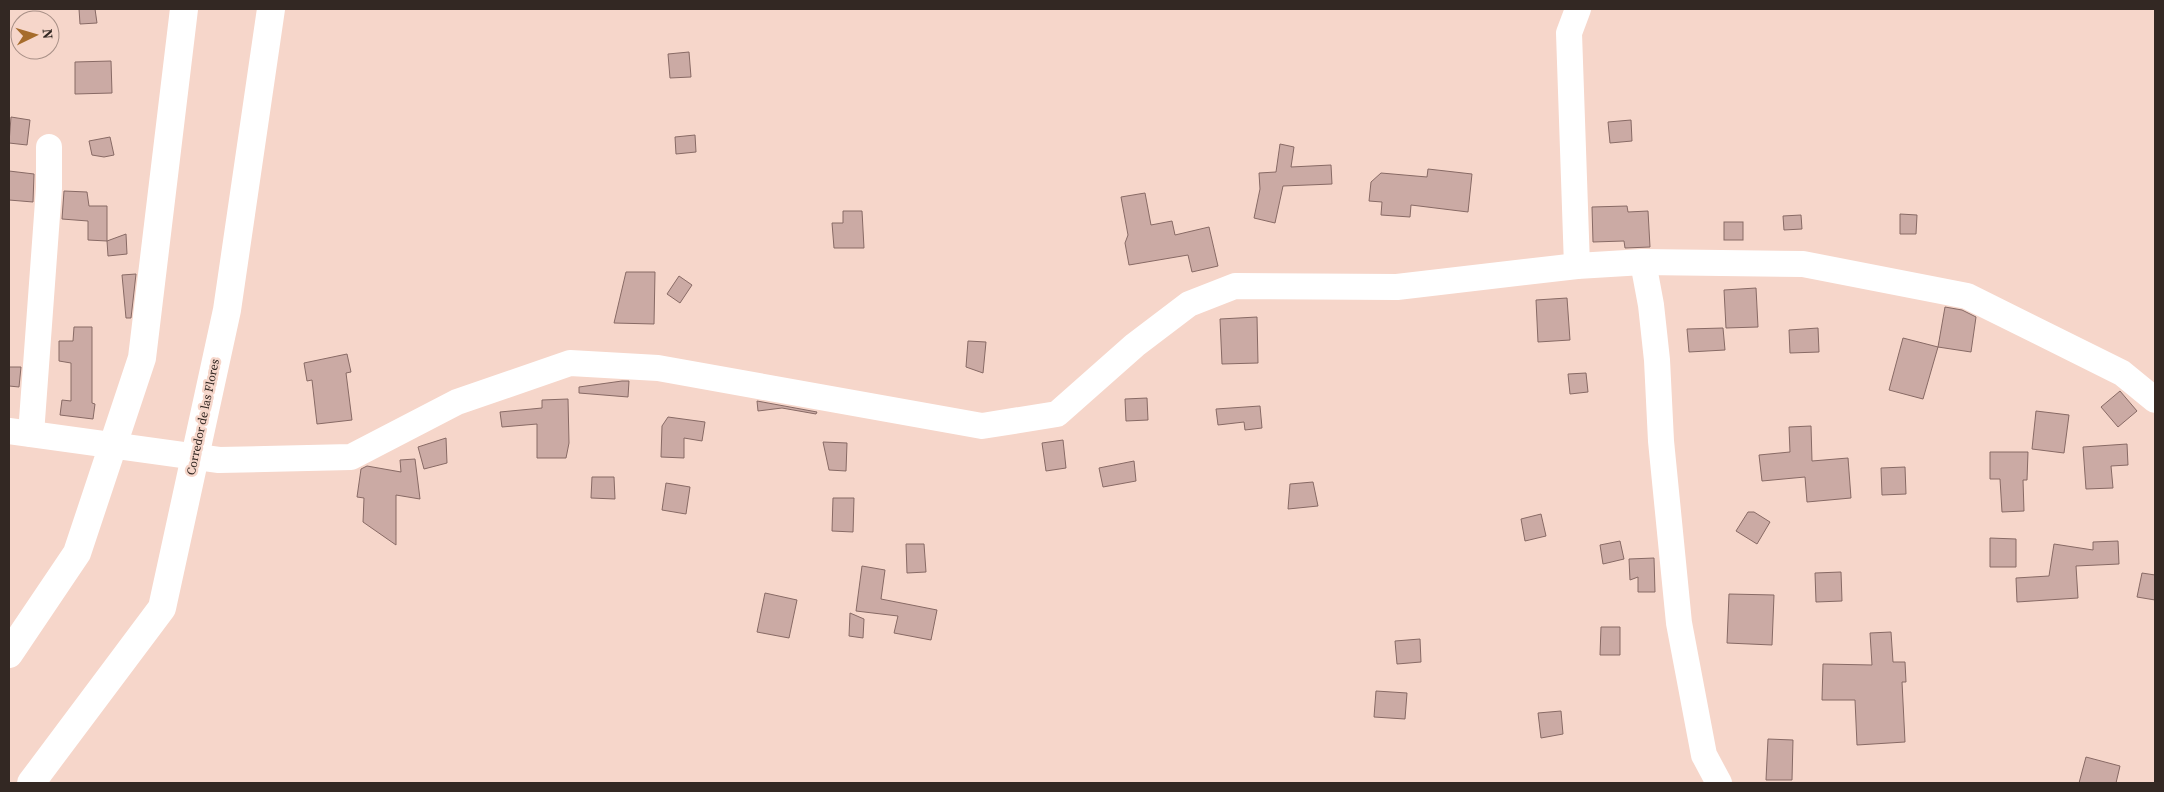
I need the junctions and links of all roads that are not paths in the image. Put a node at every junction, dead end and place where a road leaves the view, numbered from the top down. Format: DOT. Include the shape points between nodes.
graph roads {
  1 [pos="184,9"];
  2 [pos="271,9"];
  3 [pos="1578,9"];
  4 [pos="49,147"];
  5 [pos="1643,262"];
  6 [pos="1577,266"];
  7 [pos="2155,400"];
  8 [pos="20,432"];
  9 [pos="9,654"];
  10 [pos="31,783"];
  11 [pos="1719,783"];
  1 -- 9 [label="highway" via="142,358 77,553"];
  2 -- 10 [label="highway, Corredor de las Flores" via="227,310 162,608"];
  3 -- 6 [label="street" via="1569,33"];
  4 -- 8 [label="street" via="49,188"];
  5 -- 6 [label="street"];
  5 -- 7 [label="street" via="1803,264 1967,296 2122,373"];
  5 -- 11 [label="street" via="1657,360 1661,441 1679,623 1704,755"];
  6 -- 8 [label="street" via="1397,287 1235,286 1189,304 1135,345 1057,414 982,426 658,368 570,363 457,402 351,457 219,460"];
}
